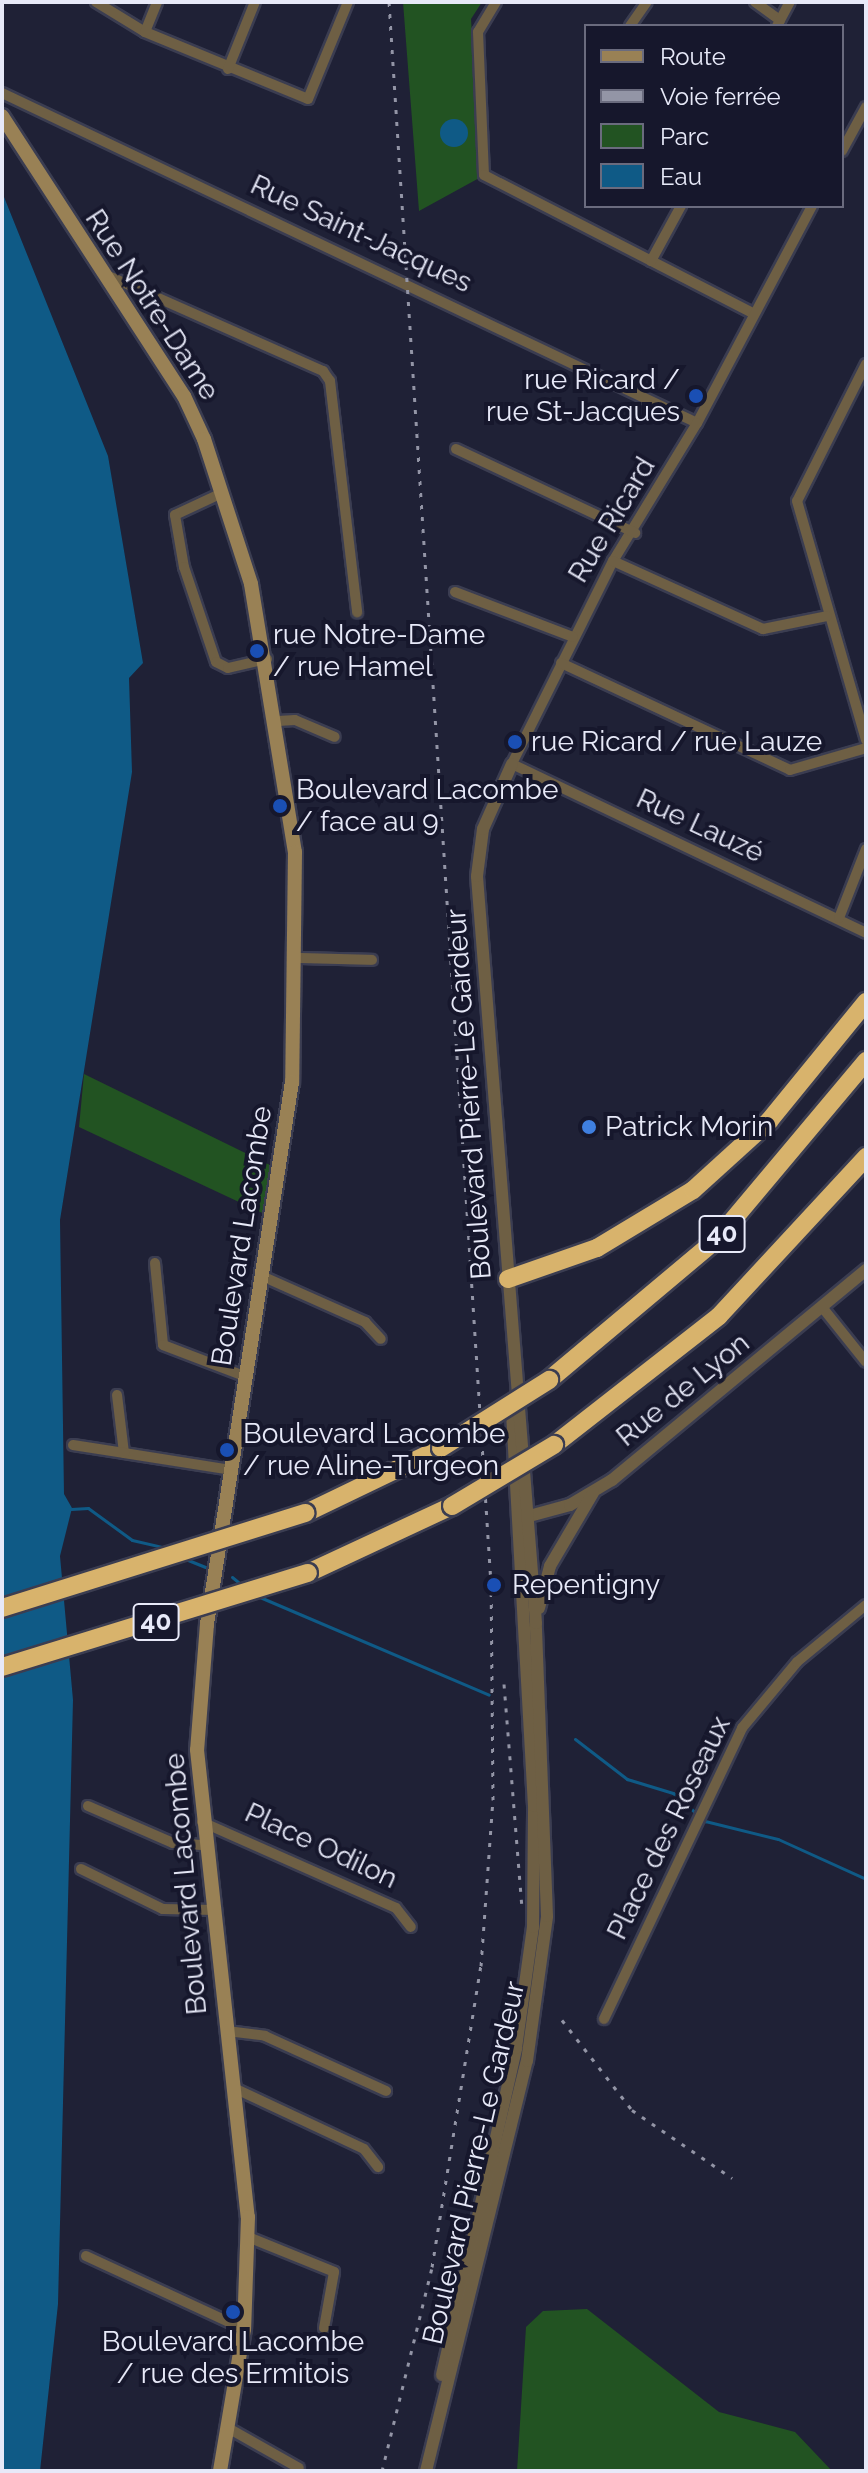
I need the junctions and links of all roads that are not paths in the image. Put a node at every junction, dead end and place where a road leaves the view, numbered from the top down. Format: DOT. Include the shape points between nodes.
graph roads {
  1 [pos="96,2"];
  2 [pos="157,2"];
  3 [pos="255,2"];
  4 [pos="348,2"];
  5 [pos="496,2"];
  6 [pos="647,2"];
  7 [pos="755,2"];
  8 [pos="790,2"];
  9 [pos="779,23"];
  10 [pos="632,24"];
  11 [pos="145,32"];
  12 [pos="228,69"];
  13 [pos="2,93"];
  14 [pos="866,107"];
  15 [pos="2,116"];
  16 [pos="844,147"];
  17 [pos="680,208"];
  18 [pos="811,208"];
  19 [pos="651,261"];
  20 [pos="102,273"];
  21 [pos="753,313"];
  22 [pos="866,364"];
  23 [pos="697,423"];
  24 [pos="456,449"];
  25 [pos="222,493"];
  26 [pos="635,533"];
  27 [pos="613,561"];
  28 [pos="455,592"];
  29 [pos="357,612"];
  30 [pos="827,616"];
  31 [pos="573,637"];
  32 [pos="267,659"];
  33 [pos="561,663"];
  34 [pos="278,721"];
  35 [pos="335,737"];
  36 [pos="866,740"];
  37 [pos="866,748"];
  38 [pos="512,764"];
  39 [pos="486,821"];
  40 [pos="866,849"];
  41 [pos="839,918"];
  42 [pos="866,933"];
  43 [pos="296,958"];
  44 [pos="372,960"];
  45 [pos="866,1002"];
  46 [pos="866,1061"];
  47 [pos="866,1157"];
  48 [pos="155,1263"];
  49 [pos="866,1270"];
  50 [pos="264,1277"];
  51 [pos="508,1279"];
  52 [pos="822,1307"];
  53 [pos="381,1339"];
  54 [pos="866,1362"];
  55 [pos="247,1377"];
  56 [pos="117,1395"];
  57 [pos="73,1445"];
  58 [pos="124,1453"];
  59 [pos="231,1470"];
  60 [pos="593,1493"];
  61 [pos="522,1518"];
  62 [pos="866,1605"];
  63 [pos="2,1608"];
  64 [pos="536,1623"];
  65 [pos="2,1667"];
  66 [pos="88,1806"];
  67 [pos="202,1822"];
  68 [pos="205,1845"];
  69 [pos="81,1869"];
  70 [pos="215,1910"];
  71 [pos="411,1927"];
  72 [pos="604,2019"];
  73 [pos="227,2031"];
  74 [pos="236,2089"];
  75 [pos="386,2091"];
  76 [pos="378,2167"];
  77 [pos="248,2237"];
  78 [pos="86,2256"];
  79 [pos="324,2328"];
  80 [pos="244,2329"];
  81 [pos="230,2429"];
  82 [pos="432,2445"];
  83 [pos="299,2468"];
  84 [pos="220,2471"];
  85 [pos="426,2471"];
  1 -- 11 [label="street"];
  2 -- 11 [label="street"];
  3 -- 12 [label="street"];
  4 -- 12 [label="street" via="308,99"];
  5 -- 19 [label="street" via="478,32 484,175"];
  6 -- 10 [label="street"];
  7 -- 9 [label="street"];
  8 -- 9 [label="street"];
  11 -- 12 [label="street"];
  13 -- 23 [label="street, Rue Saint-Jacques"];
  14 -- 16 [label="street"];
  15 -- 20 [label="main road, Rue Notre-Dame"];
  17 -- 19 [label="street"];
  18 -- 21 [label="street, Rue Ricard"];
  19 -- 21 [label="street"];
  20 -- 25 [label="main road, Rue Notre-Dame" via="184,396"];
  20 -- 29 [label="street" via="323,371 330,381"];
  21 -- 23 [label="street, Rue Ricard"];
  22 -- 30 [label="street" via="797,501"];
  23 -- 26 [label="street, Rue Ricard"];
  24 -- 26 [label="street"];
  25 -- 32 [label="main road, Rue Notre-Dame"];
  25 -- 32 [label="street" via="175,515 184,567 216,662 228,668"];
  26 -- 27 [label="street, Rue Ricard"];
  27 -- 30 [label="street" via="763,629"];
  27 -- 31 [label="street, Rue Ricard"];
  28 -- 31 [label="street"];
  30 -- 36 [label="street"];
  31 -- 33 [label="street, Rue Ricard"];
  32 -- 34 [label="main road, Rue Notre-Dame"];
  33 -- 37 [label="street" via="790,770"];
  33 -- 38 [label="street, Rue Ricard"];
  34 -- 35 [label="street" via="295,720"];
  34 -- 43 [label="main road, Boulevard Lacombe" via="295,852"];
  38 -- 39 [label="street, Rue Ricard"];
  38 -- 41 [label="street, Rue Lauzé"];
  39 -- 51 [label="street, Boulevard Pierre-Le Gardeur" via="478,904"];
  40 -- 41 [label="street"];
  41 -- 42 [label="street, Rue Lauzé"];
  43 -- 44 [label="street"];
  43 -- 50 [label="main road, Boulevard Lacombe" via="292,1082"];
  45 -- 51 [label="highway" via="780,1110 704,1181 597,1248"];
  46 -- 63 [label="highway, 40, bridge" via="723,1233 549,1380 441,1448 306,1513"];
  47 -- 65 [label="highway, 40, bridge" via="719,1316 554,1445 452,1506 308,1573"];
  48 -- 55 [label="street" via="163,1345"];
  49 -- 52 [label="street, Rue de Lyon"];
  50 -- 53 [label="street" via="365,1322"];
  50 -- 55 [label="main road, Boulevard Lacombe"];
  51 -- 61 [label="street, Boulevard Pierre-Le Gardeur"];
  52 -- 54 [label="street"];
  52 -- 60 [label="street, Rue de Lyon"];
  55 -- 59 [label="main road, Boulevard Lacombe"];
  56 -- 58 [label="street"];
  57 -- 58 [label="street"];
  58 -- 59 [label="street"];
  59 -- 67 [label="main road, Boulevard Lacombe" via="202,1674"];
  60 -- 61 [label="street, Rue de Lyon"];
  60 -- 64 [label="street" via="550,1566"];
  61 -- 64 [label="street, Boulevard Pierre-Le Gardeur"];
  61 -- 82 [label="street, Boulevard Pierre-Le Gardeur" via="536,1845 530,1962 447,2343"];
  62 -- 72 [label="street, Place des Roseaux" via="759,1704"];
  64 -- 82 [label="street, Boulevard Pierre-Le Gardeur" via="549,1854 540,1991"];
  66 -- 68 [label="street" via="173,1843"];
  67 -- 68 [label="main road, Boulevard Lacombe"];
  67 -- 71 [label="street, Place Odilon" via="396,1908"];
  68 -- 70 [label="main road, Boulevard Lacombe"];
  69 -- 70 [label="street" via="163,1909"];
  70 -- 73 [label="main road, Boulevard Lacombe"];
  73 -- 74 [label="main road, Boulevard Lacombe"];
  73 -- 75 [label="street" via="265,2036"];
  74 -- 76 [label="street" via="364,2149"];
  74 -- 77 [label="main road, Boulevard Lacombe"];
  77 -- 79 [label="street" via="334,2272"];
  77 -- 80 [label="main road, Boulevard Lacombe"];
  78 -- 80 [label="street"];
  80 -- 81 [label="main road, Boulevard Lacombe"];
  81 -- 83 [label="street"];
  81 -- 84 [label="main road, Boulevard Lacombe"];
  82 -- 85 [label="street, Boulevard Pierre-Le Gardeur"];
}
